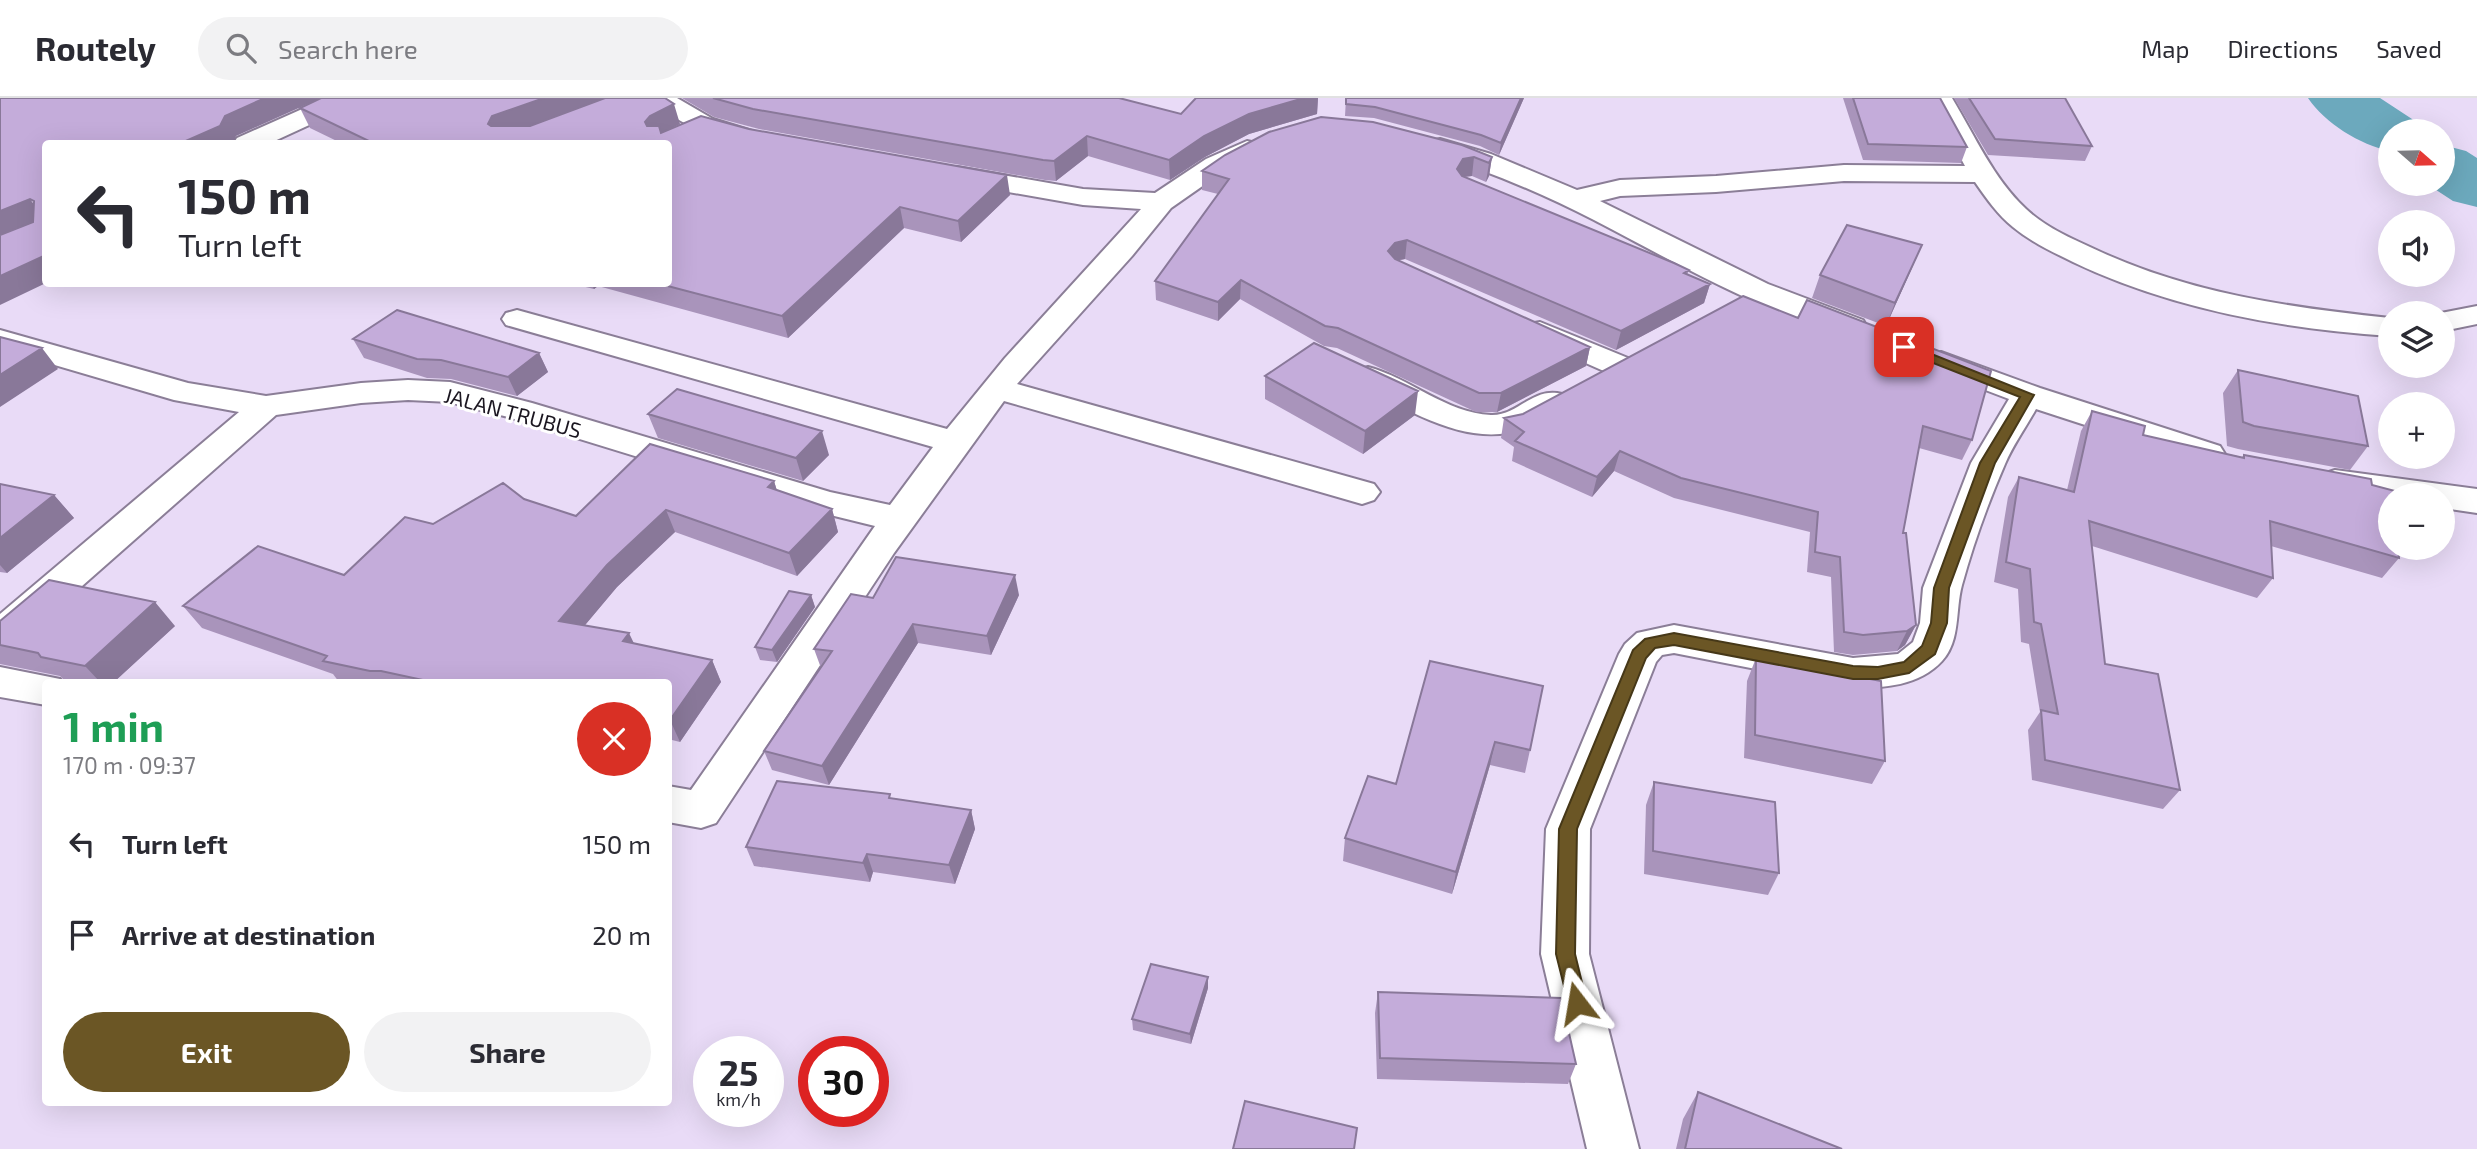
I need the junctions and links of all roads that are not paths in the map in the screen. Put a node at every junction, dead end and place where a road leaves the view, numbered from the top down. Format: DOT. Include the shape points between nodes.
graph roads {
  1 [pos="348,98"];
  2 [pos="659,98"];
  3 [pos="1940,98"];
  4 [pos="1271,139"];
  5 [pos="1409,139"];
  6 [pos="255,140"];
  7 [pos="769,142"];
  8 [pos="929,170"];
  9 [pos="1981,174"];
  10 [pos="1574,199"];
  11 [pos="1161,202"];
  12 [pos="1598,241"];
  13 [pos="1740,300"];
  14 [pos="2477,315"];
  15 [pos="517,319"];
  16 [pos="2455,320"];
  17 [pos="1517,321"];
  18 [pos="2378,326"];
  19 [pos="1873,335"];
  20 [pos="0,339"];
  21 [pos="1912,350"];
  22 [pos="1337,363"];
  23 [pos="997,389"];
  24 [pos="2028,395"];
  25 [pos="266,406"];
  26 [pos="955,442"];
  27 [pos="2232,462"];
  28 [pos="2314,478"];
  29 [pos="2378,487"];
  30 [pos="1362,492"];
  31 [pos="2455,497"];
  32 [pos="2477,500"];
  33 [pos="897,519"];
  34 [pos="0,636"];
  35 [pos="0,682"];
  36 [pos="42,689"];
  37 [pos="672,805"];
  38 [pos="1613,1149"];
  1 -- 6 [label="street"];
  2 -- 7 [label="street" via="692,130"];
  3 -- 9 [label="street"];
  4 -- 11 [label="street" via="1214,165"];
  5 -- 10 [label="street" via="1470,155"];
  8 -- 11 [label="street" via="1083,197"];
  9 -- 10 [label="street" via="1844,173 1620,188"];
  9 -- 18 [label="street" via="2019,218 2091,260 2245,308"];
  10 -- 13 [label="street"];
  11 -- 23 [label="street"];
  12 -- 13 [label="street"];
  13 -- 19 [label="street"];
  14 -- 16 [label="street"];
  15 -- 26 [label="street"];
  17 -- 22 [label="street" via="1629,359 1506,425 1488,427 1468,424"];
  20 -- 25 [label="street, JALAN TRUBUS" via="185,393"];
  21 -- 24 [label="street"];
  23 -- 26 [label="street"];
  23 -- 30 [label="street"];
  24 -- 27 [label="street"];
  24 -- 38 [label="street" via="1987,463 1942,588 1939,623 1929,650 1909,667 1853,673 1674,639 1651,643 1639,654 1568,829 1565,954"];
  25 -- 33 [label="street, JALAN TRUBUS" via="361,393 450,392 827,503"];
  25 -- 34 [label="street"];
  26 -- 33 [label="street"];
  28 -- 29 [label="street"];
  31 -- 32 [label="street"];
  33 -- 37 [label="street" via="701,810"];
  35 -- 36 [label="street"];
}
